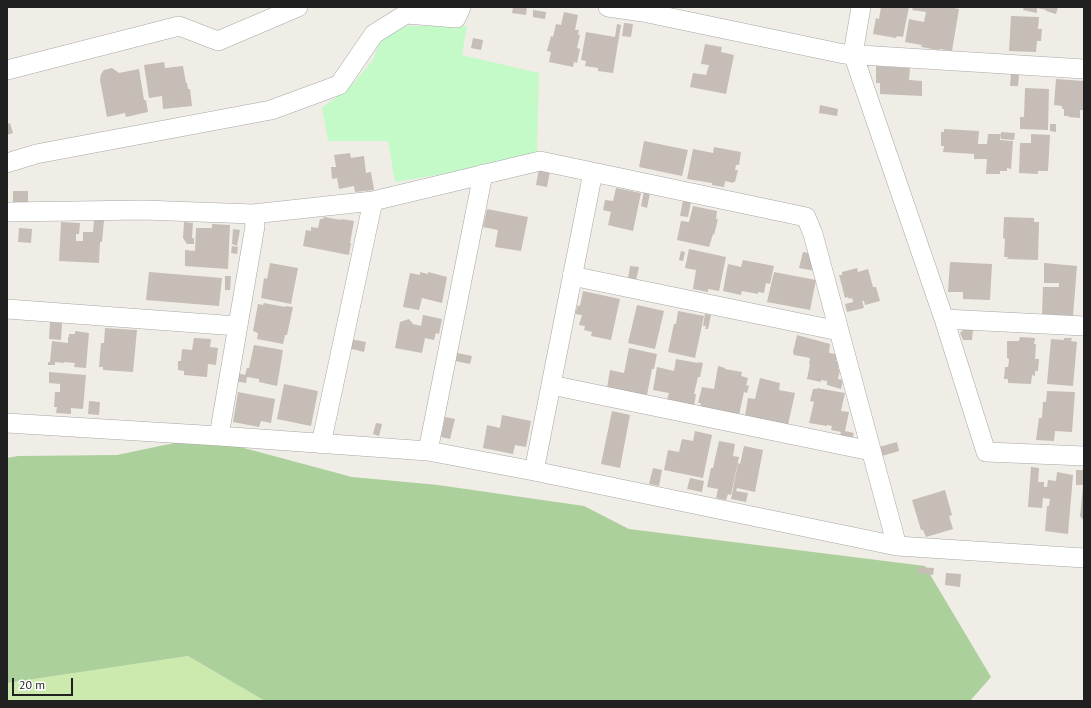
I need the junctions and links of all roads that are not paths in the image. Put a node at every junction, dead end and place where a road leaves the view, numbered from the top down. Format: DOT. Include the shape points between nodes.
graph roads {
  1 [pos="298,7"];
  2 [pos="461,7"];
  3 [pos="608,7"];
  4 [pos="861,7"];
  5 [pos="853,54"];
  6 [pos="1084,69"];
  7 [pos="7,70"];
  8 [pos="7,163"];
  9 [pos="593,172"];
  10 [pos="483,174"];
  11 [pos="373,201"];
  12 [pos="7,212"];
  13 [pos="253,214"];
  14 [pos="572,276"];
  15 [pos="7,309"];
  16 [pos="944,319"];
  17 [pos="237,326"];
  18 [pos="1084,326"];
  19 [pos="839,331"];
  20 [pos="551,385"];
  21 [pos="7,423"];
  22 [pos="219,436"];
  23 [pos="321,444"];
  24 [pos="871,450"];
  25 [pos="428,451"];
  26 [pos="1084,456"];
  27 [pos="534,471"];
  28 [pos="897,546"];
  29 [pos="1084,558"];
  1 -- 7 [label="street" via="218,41 179,26"];
  2 -- 8 [label="street" via="456,18 406,14 374,34 339,85 271,110 36,154"];
  3 -- 5 [label="street"];
  4 -- 5 [label="street"];
  5 -- 6 [label="street"];
  5 -- 16 [label="street"];
  9 -- 10 [label="street" via="540,160"];
  9 -- 14 [label="street"];
  9 -- 19 [label="street" via="806,217"];
  10 -- 11 [label="street"];
  10 -- 25 [label="street"];
  11 -- 13 [label="street"];
  11 -- 23 [label="street"];
  12 -- 13 [label="street" via="143,210"];
  13 -- 17 [label="street" via="255,226"];
  14 -- 19 [label="street"];
  14 -- 20 [label="street"];
  15 -- 17 [label="street"];
  16 -- 18 [label="street"];
  16 -- 26 [label="street" via="986,452"];
  17 -- 22 [label="street"];
  19 -- 24 [label="street"];
  20 -- 24 [label="street"];
  20 -- 27 [label="street"];
  21 -- 22 [label="street"];
  22 -- 23 [label="street"];
  23 -- 25 [label="street"];
  24 -- 28 [label="street"];
  25 -- 27 [label="street"];
  27 -- 28 [label="street"];
  28 -- 29 [label="street"];
}
